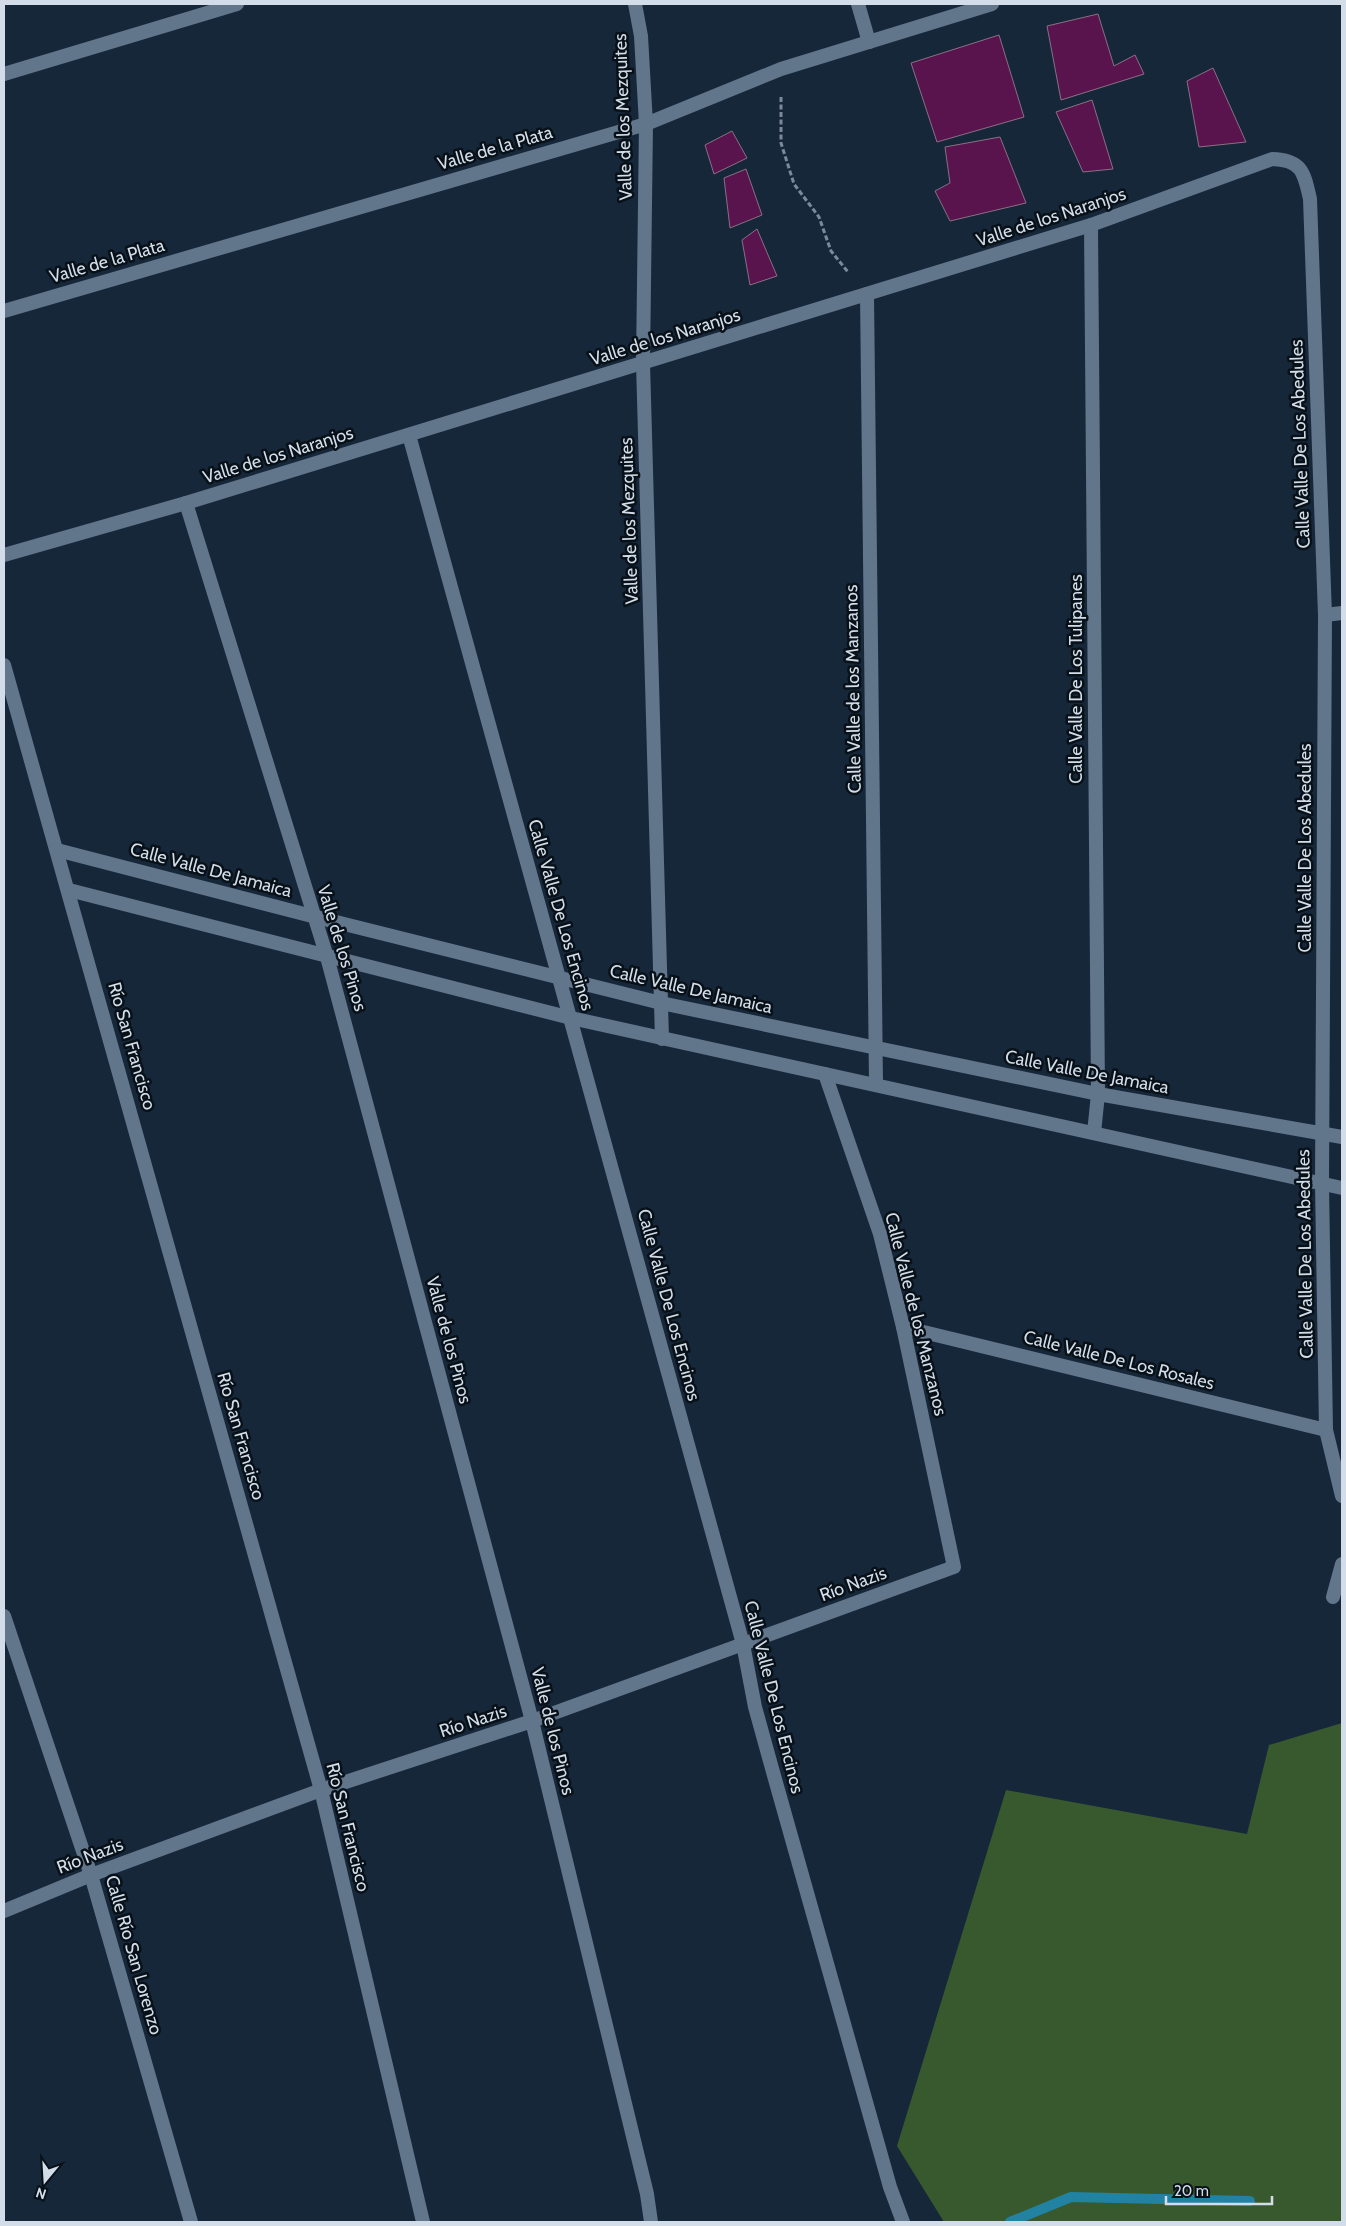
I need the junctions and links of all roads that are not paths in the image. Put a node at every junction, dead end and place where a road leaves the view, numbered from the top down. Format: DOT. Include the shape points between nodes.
graph roads {
  1 [pos="237,4"];
  2 [pos="635,4"];
  3 [pos="858,4"];
  4 [pos="992,4"];
  5 [pos="869,42"];
  6 [pos="4,74"];
  7 [pos="646,124"];
  8 [pos="1310,199"];
  9 [pos="1092,225"];
  10 [pos="867,294"];
  11 [pos="4,311"];
  12 [pos="643,363"];
  13 [pos="409,434"];
  14 [pos="186,502"];
  15 [pos="4,555"];
  16 [pos="1342,613"];
  17 [pos="1325,615"];
  18 [pos="4,669"];
  19 [pos="57,850"];
  20 [pos="69,890"];
  21 [pos="312,916"];
  22 [pos="327,957"];
  23 [pos="558,978"];
  24 [pos="661,1003"];
  25 [pos="570,1018"];
  26 [pos="662,1039"];
  27 [pos="876,1049"];
  28 [pos="825,1074"];
  29 [pos="876,1083"];
  30 [pos="1098,1094"];
  31 [pos="1094,1133"];
  32 [pos="1323,1135"];
  33 [pos="1342,1137"];
  34 [pos="1322,1184"];
  35 [pos="1342,1188"];
  36 [pos="904,1327"];
  37 [pos="1326,1430"];
  38 [pos="1342,1496"];
  39 [pos="1342,1564"];
  40 [pos="954,1567"];
  41 [pos="1333,1597"];
  42 [pos="4,1616"];
  43 [pos="743,1644"];
  44 [pos="532,1721"];
  45 [pos="321,1790"];
  46 [pos="91,1875"];
  47 [pos="4,1911"];
  48 [pos="191,2222"];
  49 [pos="423,2222"];
  50 [pos="651,2222"];
  51 [pos="903,2222"];
  1 -- 6 [label="street"];
  2 -- 7 [label="street, Valle de los Mezquites"];
  3 -- 5 [label="street"];
  4 -- 5 [label="street, Valle de la Plata"];
  5 -- 7 [label="street, Valle de la Plata" via="781,69"];
  7 -- 11 [label="street, Valle de la Plata"];
  7 -- 12 [label="street, Valle de los Mezquites"];
  8 -- 9 [label="street, Valle de los Naranjos" via="1305,178 1297,165 1272,160"];
  8 -- 17 [label="street, Calle Valle De Los Abedules"];
  9 -- 10 [label="street, Valle de los Naranjos"];
  9 -- 30 [label="street, Calle Valle De Los Tulipanes"];
  10 -- 12 [label="street, Valle de los Naranjos"];
  10 -- 27 [label="street, Calle Valle de los Manzanos"];
  12 -- 13 [label="street, Valle de los Naranjos"];
  12 -- 24 [label="street, Valle de los Mezquites"];
  13 -- 14 [label="street, Valle de los Naranjos"];
  13 -- 23 [label="street, Calle Valle De Los Encinos"];
  14 -- 15 [label="street, Valle de los Naranjos"];
  14 -- 21 [label="street, Valle de los Pinos"];
  16 -- 17 [label="street"];
  17 -- 32 [label="street, Calle Valle De Los Abedules"];
  18 -- 19 [label="street, Río San Francisco"];
  19 -- 20 [label="street, Río San Francisco"];
  19 -- 21 [label="street, Calle Valle De Jamaica"];
  20 -- 22 [label="street"];
  20 -- 45 [label="street, Río San Francisco"];
  21 -- 22 [label="street, Valle de los Pinos"];
  21 -- 23 [label="street, Calle Valle De Jamaica"];
  22 -- 25 [label="street"];
  22 -- 44 [label="street, Valle de los Pinos"];
  23 -- 24 [label="street, Calle Valle De Jamaica"];
  23 -- 25 [label="street, Calle Valle De Los Encinos"];
  24 -- 26 [label="street, Valle de los Mezquites"];
  24 -- 27 [label="street, Calle Valle De Jamaica"];
  25 -- 26 [label="street"];
  25 -- 43 [label="street, Calle Valle De Los Encinos"];
  26 -- 28 [label="street"];
  27 -- 29 [label="street, Calle Valle de los Manzanos"];
  27 -- 30 [label="street, Calle Valle De Jamaica"];
  28 -- 29 [label="street"];
  28 -- 36 [label="street, Calle Valle de los Manzanos" via="880,1234"];
  29 -- 31 [label="street"];
  30 -- 31 [label="street, Calle Valle De Los Tulipanes"];
  30 -- 32 [label="street, Calle Valle De Jamaica"];
  31 -- 34 [label="street"];
  32 -- 33 [label="street, Calle Valle De Jamaica"];
  32 -- 34 [label="street, Calle Valle De Los Abedules"];
  34 -- 35 [label="street"];
  34 -- 37 [label="street, Calle Valle De Los Abedules"];
  36 -- 37 [label="street, Calle Valle De Los Rosales"];
  36 -- 40 [label="street, Calle Valle de los Manzanos"];
  37 -- 38 [label="street, Calle Valle De Los Abedules"];
  39 -- 41 [label="street"];
  40 -- 43 [label="street, Río Nazis"];
  42 -- 46 [label="street, Calle Río San Lorenzo"];
  43 -- 44 [label="street, Río Nazis"];
  43 -- 51 [label="street, Calle Valle De Los Encinos" via="755,1707 890,2187"];
  44 -- 45 [label="street, Río Nazis"];
  44 -- 50 [label="street, Valle de los Pinos" via="648,2194"];
  45 -- 46 [label="street, Río Nazis"];
  45 -- 49 [label="street, Río San Francisco"];
  46 -- 47 [label="street, Río Nazis"];
  46 -- 48 [label="street, Calle Río San Lorenzo"];
}
